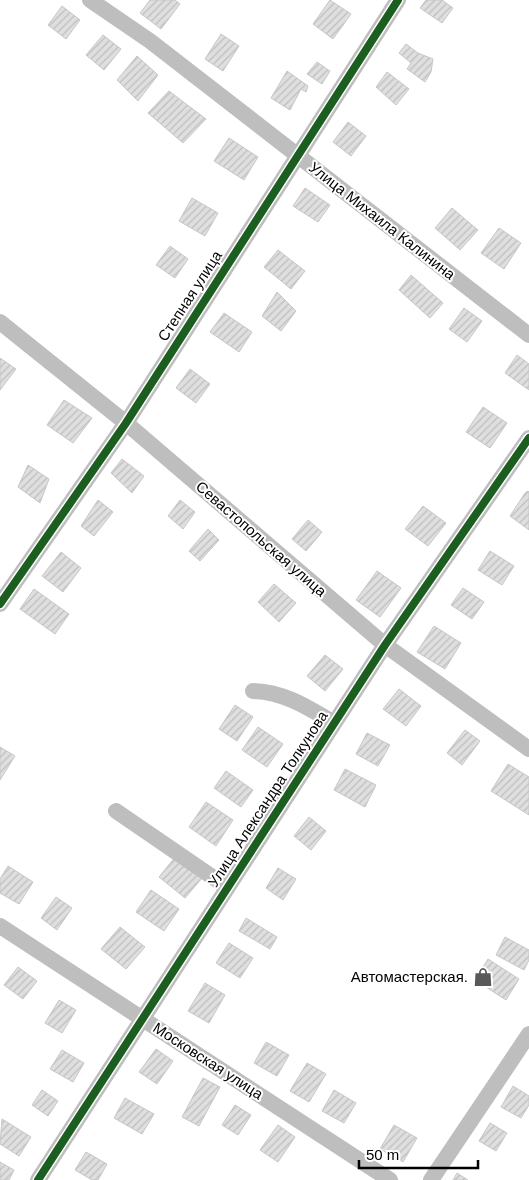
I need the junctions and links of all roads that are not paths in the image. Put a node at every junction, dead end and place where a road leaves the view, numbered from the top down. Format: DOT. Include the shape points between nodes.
graph roads {
  1 [pos="90,0"];
  2 [pos="398,0"];
  3 [pos="297,154"];
  4 [pos="0,322"];
  5 [pos="529,335"];
  6 [pos="126,423"];
  7 [pos="529,438"];
  8 [pos="0,604"];
  9 [pos="385,645"];
  10 [pos="253,691"];
  11 [pos="334,723"];
  12 [pos="529,749"];
  13 [pos="116,811"];
  14 [pos="227,887"];
  15 [pos="0,926"];
  16 [pos="142,1018"];
  17 [pos="529,1034"];
  18 [pos="38,1180"];
  19 [pos="390,1180"];
  20 [pos="431,1180"];
  1 -- 3 [label="street, Улица Михаила Калинина" via="150,41"];
  2 -- 3 [label="street, Степная улица"];
  3 -- 5 [label="street, Улица Михаила Калинина"];
  3 -- 6 [label="street, Степная улица"];
  4 -- 6 [label="street, Севастопольская улица"];
  6 -- 8 [label="street, Степная улица"];
  6 -- 9 [label="street, Севастопольская улица"];
  7 -- 9 [label="street, Улица Александра Толкунова"];
  9 -- 11 [label="street, Улица Александра Толкунова"];
  9 -- 12 [label="street, Севастопольская улица"];
  10 -- 11 [label="street" via="270,691 292,698"];
  11 -- 14 [label="street, Улица Александра Толкунова"];
  13 -- 14 [label="street"];
  14 -- 16 [label="street, Улица Александра Толкунова"];
  15 -- 16 [label="street, Московская улица"];
  16 -- 18 [label="street, Улица Александра Толкунова"];
  16 -- 19 [label="street, Московская улица"];
  17 -- 20 [label="street"];
}
